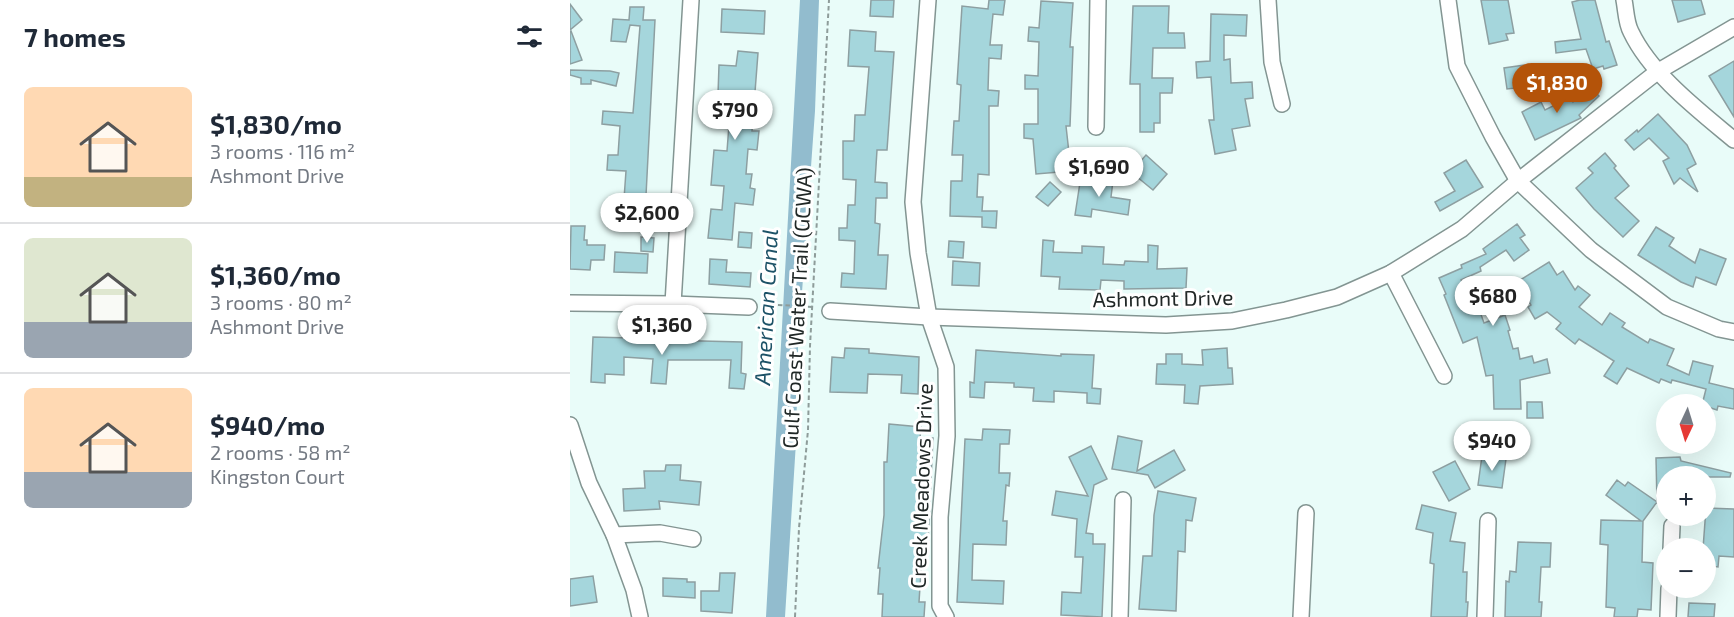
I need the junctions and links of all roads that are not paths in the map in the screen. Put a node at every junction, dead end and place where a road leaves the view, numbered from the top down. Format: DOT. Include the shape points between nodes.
graph roads {
  1 [pos="691,0"];
  2 [pos="928,0"];
  3 [pos="1098,0"];
  4 [pos="1268,0"];
  5 [pos="1448,0"];
  6 [pos="1624,0"];
  7 [pos="1734,27"];
  8 [pos="1657,72"];
  9 [pos="1282,104"];
  10 [pos="1096,127"];
  11 [pos="1734,140"];
  12 [pos="1518,181"];
  13 [pos="1391,273"];
  14 [pos="570,303"];
  15 [pos="673,304"];
  16 [pos="748,307"];
  17 [pos="830,311"];
  18 [pos="930,317"];
  19 [pos="1734,332"];
  20 [pos="1444,376"];
  21 [pos="570,425"];
  22 [pos="1123,500"];
  23 [pos="1306,513"];
  24 [pos="1488,521"];
  25 [pos="1672,526"];
  26 [pos="614,535"];
  27 [pos="1671,538"];
  28 [pos="693,539"];
  29 [pos="1669,598"];
  30 [pos="640,617"];
  31 [pos="946,617"];
  32 [pos="1120,617"];
  33 [pos="1301,617"];
  34 [pos="1485,617"];
  35 [pos="1668,617"];
  1 -- 15 [label="street"];
  2 -- 18 [label="street, Creek Meadows Drive" via="913,202"];
  3 -- 10 [label="street"];
  4 -- 9 [label="street" via="1272,62"];
  5 -- 12 [label="street" via="1456,66"];
  6 -- 8 [label="street" via="1630,31"];
  7 -- 8 [label="street, Ashmont Drive"];
  8 -- 11 [label="street"];
  8 -- 12 [label="street, Ashmont Drive"];
  12 -- 13 [label="street, Ashmont Drive" via="1462,228"];
  12 -- 19 [label="street" via="1591,250 1667,308"];
  13 -- 18 [label="street, Ashmont Drive" via="1337,297 1232,321 1166,325"];
  13 -- 20 [label="street"];
  14 -- 15 [label="street"];
  15 -- 16 [label="street"];
  17 -- 18 [label="street, Ashmont Drive"];
  18 -- 31 [label="street, Creek Meadows Drive" via="946,367 947,436 940,517 940,606"];
  21 -- 26 [label="street"];
  22 -- 32 [label="street"];
  23 -- 33 [label="street"];
  24 -- 34 [label="street"];
  25 -- 27 [label="street"];
  26 -- 28 [label="street" via="660,533"];
  26 -- 30 [label="street"];
  29 -- 35 [label="street"];
}
